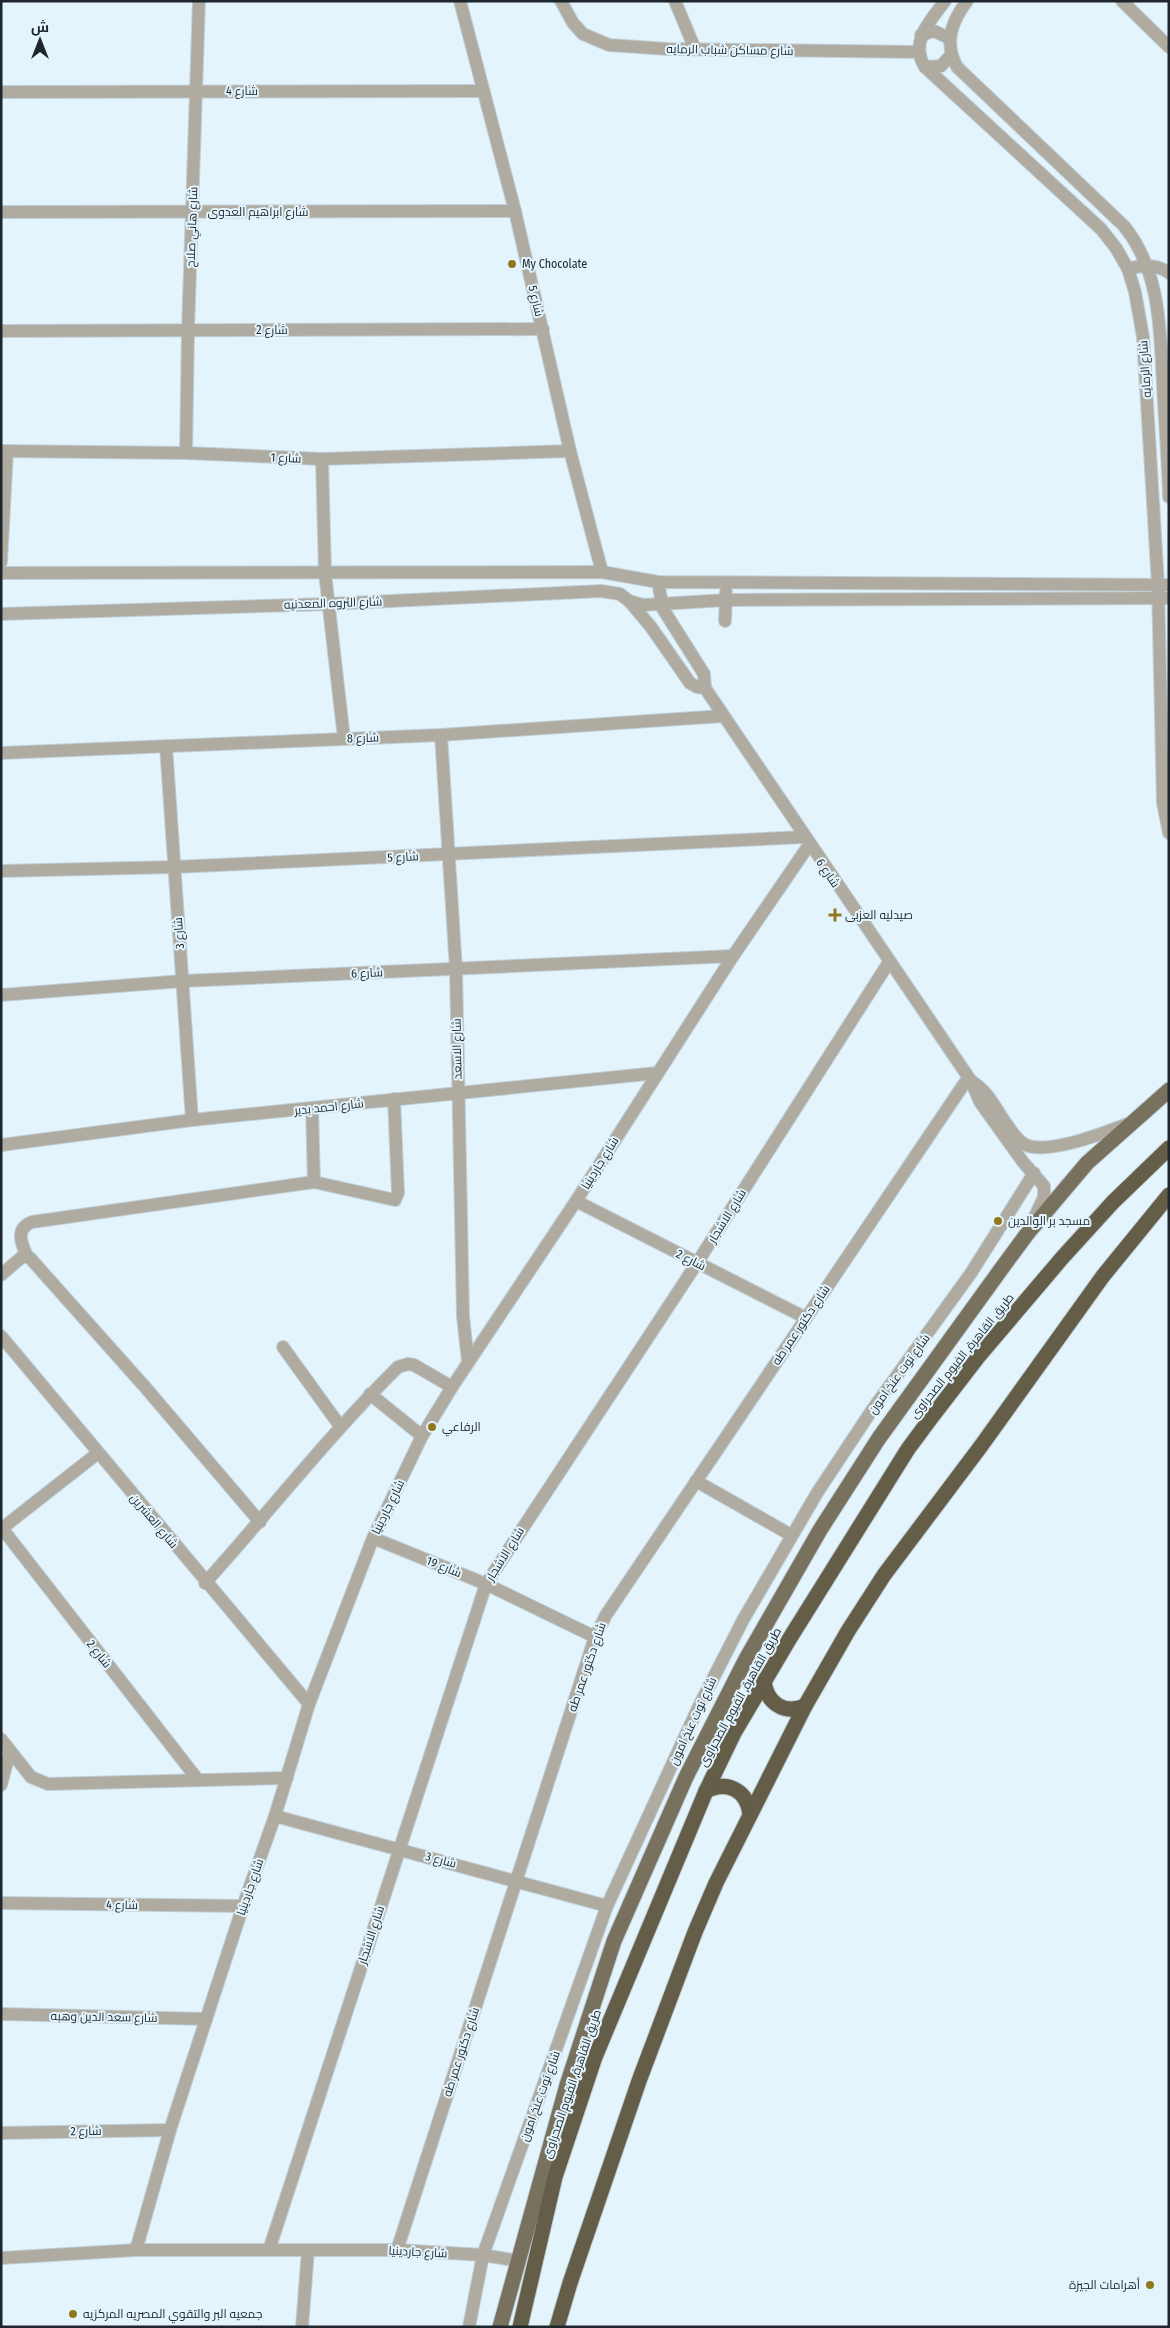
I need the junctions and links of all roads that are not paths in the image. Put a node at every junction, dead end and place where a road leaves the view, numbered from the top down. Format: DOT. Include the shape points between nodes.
graph roads {
  1 [pos="199,1"];
  2 [pos="460,1"];
  3 [pos="561,1"];
  4 [pos="675,1"];
  5 [pos="945,1"];
  6 [pos="966,1"];
  7 [pos="1122,1"];
  8 [pos="921,35"];
  9 [pos="949,38"];
  10 [pos="1169,46"];
  11 [pos="695,49"];
  12 [pos="918,52"];
  13 [pos="951,55"];
  14 [pos="925,67"];
  15 [pos="195,91"];
  16 [pos="483,91"];
  17 [pos="1,92"];
  18 [pos="515,211"];
  19 [pos="1,212"];
  20 [pos="193,212"];
  21 [pos="1148,266"];
  22 [pos="1128,269"];
  23 [pos="1169,273"];
  24 [pos="543,329"];
  25 [pos="188,330"];
  26 [pos="1,331"];
  27 [pos="4,451"];
  28 [pos="570,451"];
  29 [pos="186,453"];
  30 [pos="322,459"];
  31 [pos="1169,497"];
  32 [pos="1,562"];
  33 [pos="602,572"];
  34 [pos="1,573"];
  35 [pos="325,573"];
  36 [pos="658,582"];
  37 [pos="726,582"];
  38 [pos="1163,592"];
  39 [pos="726,600"];
  40 [pos="629,601"];
  41 [pos="329,604"];
  42 [pos="661,604"];
  43 [pos="1,614"];
  44 [pos="725,621"];
  45 [pos="705,688"];
  46 [pos="724,716"];
  47 [pos="441,735"];
  48 [pos="344,739"];
  49 [pos="166,746"];
  50 [pos="1,753"];
  51 [pos="1169,833"];
  52 [pos="807,841"];
  53 [pos="450,854"];
  54 [pos="175,867"];
  55 [pos="1,871"];
  56 [pos="733,956"];
  57 [pos="889,962"];
  58 [pos="456,969"];
  59 [pos="183,981"];
  60 [pos="1,995"];
  61 [pos="656,1073"];
  62 [pos="970,1079"];
  63 [pos="1169,1090"];
  64 [pos="458,1092"];
  65 [pos="394,1100"];
  66 [pos="312,1108"];
  67 [pos="192,1120"];
  68 [pos="1130,1123"];
  69 [pos="1,1145"];
  70 [pos="1169,1148"];
  71 [pos="1034,1173"];
  72 [pos="314,1182"];
  73 [pos="1169,1195"];
  74 [pos="576,1201"];
  75 [pos="1027,1234"];
  76 [pos="27,1256"];
  77 [pos="698,1263"];
  78 [pos="1,1275"];
  79 [pos="806,1318"];
  80 [pos="1,1336"];
  81 [pos="283,1348"];
  82 [pos="468,1362"];
  83 [pos="452,1388"];
  84 [pos="370,1394"];
  85 [pos="340,1426"];
  86 [pos="422,1436"];
  87 [pos="98,1453"];
  88 [pos="696,1481"];
  89 [pos="260,1522"];
  90 [pos="2,1528"];
  91 [pos="791,1535"];
  92 [pos="373,1538"];
  93 [pos="205,1583"];
  94 [pos="486,1584"];
  95 [pos="595,1637"];
  96 [pos="764,1680"];
  97 [pos="309,1704"];
  98 [pos="806,1706"];
  99 [pos="1,1739"];
  100 [pos="10,1751"];
  101 [pos="287,1778"];
  102 [pos="198,1780"];
  103 [pos="1,1785"];
  104 [pos="706,1791"];
  105 [pos="750,1814"];
  106 [pos="275,1816"];
  107 [pos="399,1849"];
  108 [pos="517,1880"];
  109 [pos="1,1903"];
  110 [pos="242,1906"];
  111 [pos="607,1906"];
  112 [pos="1,2014"];
  113 [pos="206,2019"];
  114 [pos="170,2130"];
  115 [pos="1,2133"];
  116 [pos="136,2250"];
  117 [pos="269,2250"];
  118 [pos="308,2250"];
  119 [pos="397,2250"];
  120 [pos="483,2255"];
  121 [pos="1,2258"];
  122 [pos="519,2261"];
  123 [pos="302,2327"];
  124 [pos="469,2327"];
  125 [pos="500,2327"];
  126 [pos="520,2327"];
  127 [pos="558,2327"];
  1 -- 15 [label="street, شارع هاني صلاح"];
  2 -- 16 [label="street, شارع 5"];
  3 -- 11 [label="street, شارع مساكن شباب الرمايه" via="572,23 583,34 609,45"];
  4 -- 11 [label="street"];
  5 -- 8 [label="street"];
  6 -- 9 [label="street, شارع الرمايه" via="955,18"];
  7 -- 10 [label="street"];
  8 -- 9 [label="street" via="934,31"];
  8 -- 12 [label="street"];
  9 -- 13 [label="street, شارع الرمايه"];
  11 -- 12 [label="street, شارع مساكن شباب الرمايه"];
  12 -- 14 [label="street, شارع الرمايه"];
  13 -- 14 [label="street" via="940,66"];
  13 -- 21 [label="street, شارع الرمايه" via="965,77 1124,226"];
  14 -- 22 [label="street, شارع الرمايه" via="1101,229"];
  15 -- 16 [label="street, شارع 4"];
  15 -- 17 [label="street, شارع 4"];
  15 -- 20 [label="street, شارع هاني صلاح"];
  16 -- 18 [label="street, شارع 5"];
  18 -- 20 [label="street, شارع ابراهيم العدوى"];
  18 -- 24 [label="street, شارع 5"];
  19 -- 20 [label="street, شارع ابراهيم العدوى"];
  20 -- 25 [label="street, شارع هاني صلاح"];
  21 -- 22 [label="street"];
  21 -- 23 [label="street"];
  21 -- 31 [label="street, شارع الرمايه" via="1160,324"];
  22 -- 38 [label="street, شارع الرمايه" via="1138,307 1144,351"];
  24 -- 25 [label="street, شارع 2"];
  24 -- 28 [label="street, شارع 5"];
  25 -- 26 [label="street, شارع 2"];
  25 -- 29 [label="street, شارع هاني صلاح"];
  27 -- 29 [label="street, شارع 1"];
  27 -- 32 [label="street"];
  28 -- 30 [label="street, شارع 1"];
  28 -- 33 [label="street, شارع 5"];
  29 -- 30 [label="street, شارع 1"];
  30 -- 35 [label="street"];
  33 -- 35 [label="street"];
  33 -- 36 [label="street"];
  34 -- 35 [label="street"];
  35 -- 41 [label="street"];
  36 -- 37 [label="street"];
  36 -- 42 [label="street, شارع 6"];
  37 -- 38 [label="street"];
  37 -- 39 [label="street"];
  38 -- 39 [label="street, شارع الثروه المعدنيه"];
  38 -- 51 [label="street, شارع الرمايه" via="1163,803"];
  39 -- 42 [label="street, شارع الثروه المعدنيه"];
  39 -- 44 [label="street"];
  40 -- 41 [label="street, شارع الثروه المعدنيه" via="620,594 601,590"];
  40 -- 42 [label="street, شارع الثروه المعدنيه" via="643,605"];
  40 -- 45 [label="street, شارع 6" via="652,627 690,683"];
  41 -- 43 [label="street, شارع الثروه المعدنيه"];
  41 -- 48 [label="street"];
  42 -- 45 [label="street, شارع 6" via="704,674"];
  45 -- 46 [label="street, شارع 6"];
  46 -- 47 [label="street, شارع 8"];
  46 -- 52 [label="street, شارع 6"];
  47 -- 48 [label="street, شارع 8"];
  47 -- 53 [label="street, شارع الاسعد"];
  48 -- 49 [label="street, شارع 8"];
  49 -- 50 [label="street, شارع 8"];
  49 -- 54 [label="street, شارع 3"];
  52 -- 53 [label="street, شارع 5"];
  52 -- 56 [label="street, شارع جاردينيا"];
  52 -- 57 [label="street, شارع 6"];
  53 -- 54 [label="street, شارع 5"];
  53 -- 58 [label="street, شارع الاسعد"];
  54 -- 55 [label="street, شارع 5"];
  54 -- 59 [label="street, شارع 3"];
  56 -- 58 [label="street, شارع 6"];
  56 -- 61 [label="street, شارع جاردينيا"];
  57 -- 62 [label="street, شارع 6"];
  57 -- 77 [label="street, شارع الاشجار"];
  58 -- 59 [label="street, شارع 6"];
  58 -- 64 [label="street, شارع الاسعد"];
  59 -- 60 [label="street, شارع 6"];
  59 -- 67 [label="street, شارع 3"];
  61 -- 64 [label="street, شارع احمد بدير"];
  61 -- 74 [label="street, شارع جاردينيا"];
  62 -- 68 [label="street, شارع 6" via="985,1092 1016,1137 1028,1146 1074,1142"];
  62 -- 71 [label="street, شارع 6" via="980,1102"];
  62 -- 79 [label="street, شارع دكتور عمر طه"];
  63 -- 68 [label="main road"];
  64 -- 65 [label="street, شارع احمد بدير"];
  64 -- 82 [label="street, شارع الاسعد" via="463,1316"];
  65 -- 66 [label="street, شارع احمد بدير"];
  65 -- 72 [label="street" via="397,1198 392,1200"];
  66 -- 67 [label="street, شارع احمد بدير"];
  66 -- 72 [label="street"];
  67 -- 69 [label="street, شارع احمد بدير"];
  68 -- 75 [label="main road" via="1087,1163"];
  70 -- 96 [label="highway, طريق القاهرة, الفيوم الصحراوى" via="1089,1228 954,1387 908,1449"];
  71 -- 75 [label="street, شارع 6" via="1042,1181 1045,1191"];
  71 -- 91 [label="street, شارع توت عنخ امون" via="971,1273 872,1410"];
  72 -- 76 [label="street" via="32,1222 23,1228 20,1238"];
  73 -- 98 [label="highway" via="1103,1276 884,1575"];
  74 -- 77 [label="street, شارع 2"];
  74 -- 82 [label="street, شارع جاردينيا"];
  75 -- 122 [label="main road" via="907,1397 849,1484 766,1624 707,1736 666,1820 605,1967 557,2120"];
  76 -- 78 [label="street"];
  76 -- 89 [label="street"];
  77 -- 79 [label="street, شارع 2"];
  77 -- 94 [label="street, شارع الاشجار"];
  79 -- 88 [label="street, شارع دكتور عمر طه"];
  80 -- 87 [label="street, شارع العشرين"];
  81 -- 85 [label="street"];
  82 -- 83 [label="street, شارع جاردينيا"];
  83 -- 84 [label="street" via="408,1364 398,1367"];
  83 -- 86 [label="street, شارع جاردينيا"];
  84 -- 85 [label="street"];
  84 -- 86 [label="street"];
  85 -- 89 [label="street"];
  86 -- 92 [label="street, شارع جاردينيا"];
  87 -- 90 [label="street"];
  87 -- 93 [label="street, شارع العشرين"];
  88 -- 91 [label="street"];
  88 -- 95 [label="street, شارع دكتور عمر طه" via="620,1593"];
  89 -- 93 [label="street"];
  90 -- 102 [label="street, شارع 2"];
  91 -- 111 [label="street, شارع توت عنخ امون" via="712,1680"];
  92 -- 94 [label="street, شارع 19"];
  92 -- 97 [label="street, شارع جاردينيا"];
  93 -- 97 [label="street, شارع العشرين"];
  94 -- 95 [label="street, شارع 19"];
  94 -- 107 [label="street, شارع الاشجار"];
  95 -- 108 [label="street, شارع دكتور عمر طه"];
  96 -- 98 [label="highway" via="767,1695 777,1706 791,1710"];
  96 -- 104 [label="highway, طريق القاهرة, الفيوم الصحراوى"];
  97 -- 101 [label="street, شارع جاردينيا"];
  98 -- 105 [label="highway"];
  99 -- 100 [label="street"];
  100 -- 102 [label="street" via="31,1777 48,1784"];
  100 -- 103 [label="street"];
  101 -- 102 [label="street"];
  101 -- 106 [label="street, شارع جاردينيا"];
  104 -- 105 [label="highway" via="731,1787 745,1797"];
  104 -- 126 [label="highway, طريق القاهرة, الفيوم الصحراوى" via="583,2092 556,2177"];
  105 -- 127 [label="highway" via="712,1891 666,2008 580,2253"];
  106 -- 107 [label="street, شارع 3"];
  106 -- 110 [label="street, شارع جاردينيا"];
  107 -- 108 [label="street, شارع 3"];
  107 -- 117 [label="street, شارع الاشجار"];
  108 -- 111 [label="street, شارع 3"];
  108 -- 119 [label="street, شارع دكتور عمر طه"];
  109 -- 110 [label="street, شارع 4"];
  110 -- 113 [label="street, شارع جاردينيا"];
  111 -- 120 [label="street, شارع توت عنخ امون"];
  112 -- 113 [label="street, شارع سعد الدين وهبه"];
  113 -- 114 [label="street, شارع جاردينيا"];
  114 -- 115 [label="street, شارع 2"];
  114 -- 116 [label="street, شارع جاردينيا"];
  116 -- 117 [label="street, شارع جاردينيا"];
  116 -- 121 [label="street, شارع جاردينيا"];
  117 -- 118 [label="street, شارع جاردينيا"];
  118 -- 119 [label="street, شارع جاردينيا"];
  118 -- 123 [label="street"];
  119 -- 120 [label="street, شارع جاردينيا"];
  120 -- 122 [label="street, شارع جاردينيا"];
  120 -- 124 [label="street, شارع توت عنخ امون"];
  122 -- 125 [label="main road"];
}
